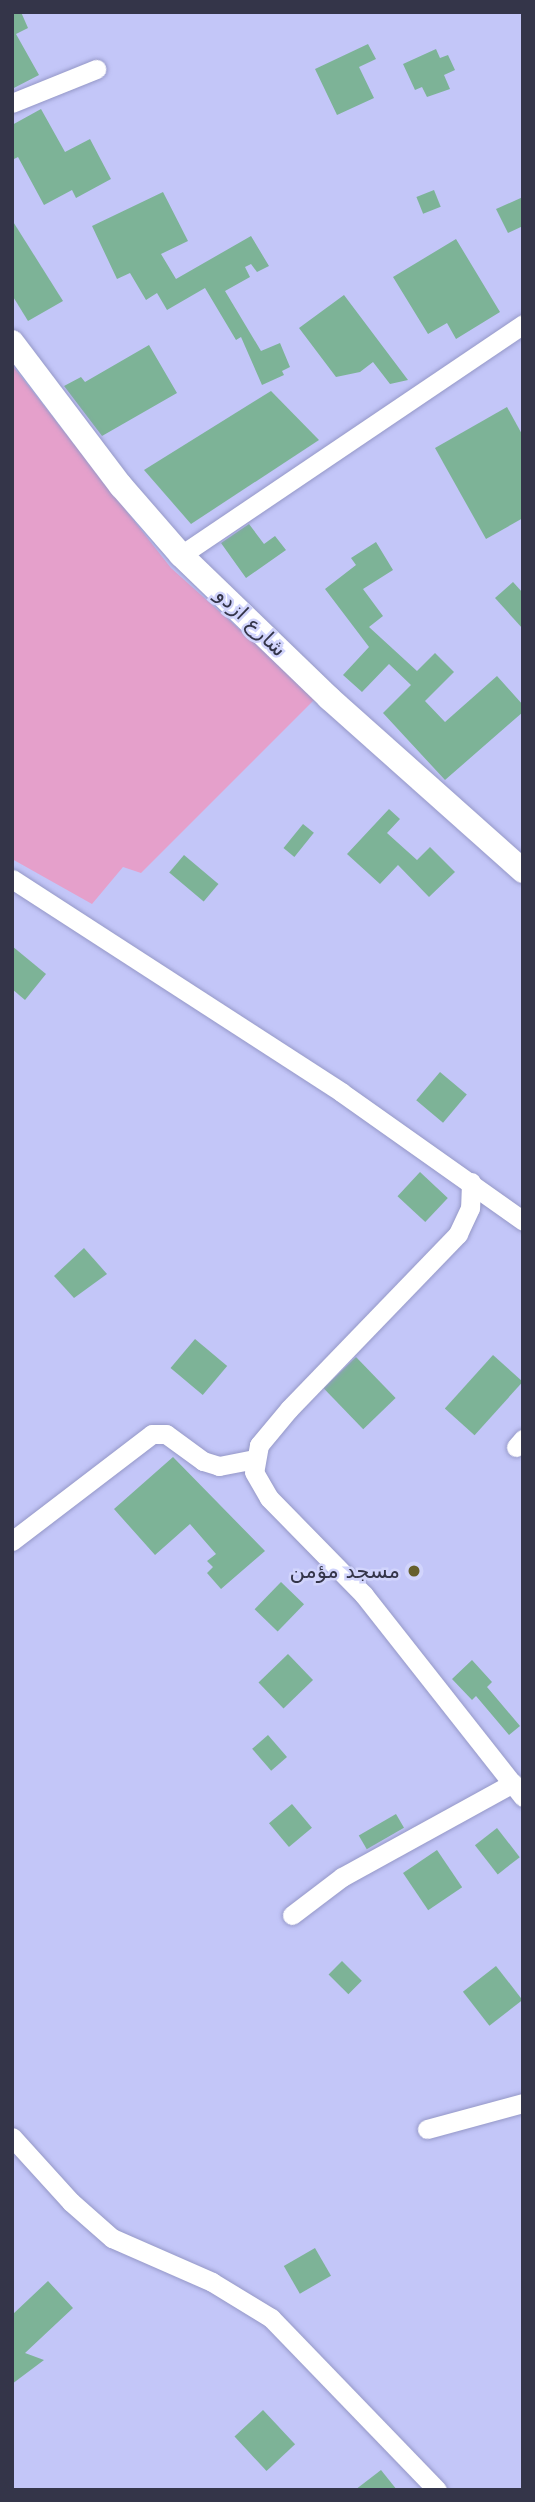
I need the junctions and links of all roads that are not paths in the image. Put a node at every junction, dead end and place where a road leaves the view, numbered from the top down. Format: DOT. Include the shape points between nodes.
graph roads {
  1 [pos="96,69"];
  2 [pos="12,103"];
  3 [pos="523,324"];
  4 [pos="12,342"];
  5 [pos="181,555"];
  6 [pos="523,871"];
  7 [pos="12,879"];
  8 [pos="471,1182"];
  9 [pos="523,1221"];
  10 [pos="254,1459"];
  11 [pos="12,1541"];
  12 [pos="518,1790"];
  13 [pos="292,1915"];
  14 [pos="523,2103"];
  15 [pos="428,2129"];
  16 [pos="12,2137"];
  17 [pos="437,2490"];
  1 -- 2 [label="street"];
  3 -- 5 [label="street"];
  4 -- 5 [label="street, شارع ازدو" via="121,486"];
  5 -- 6 [label="street, شارع ازدو" via="329,698"];
  7 -- 8 [label="street"];
  8 -- 9 [label="street"];
  8 -- 10 [label="street" via="470,1208 458,1234 289,1409"];
  10 -- 11 [label="street" via="219,1466 203,1461 166,1434 152,1434"];
  10 -- 12 [label="street" via="254,1472 269,1498 363,1595"];
  12 -- 13 [label="street" via="342,1877"];
  14 -- 15 [label="street"];
  16 -- 17 [label="street" via="71,2202 112,2238 212,2282 271,2318"];
}
